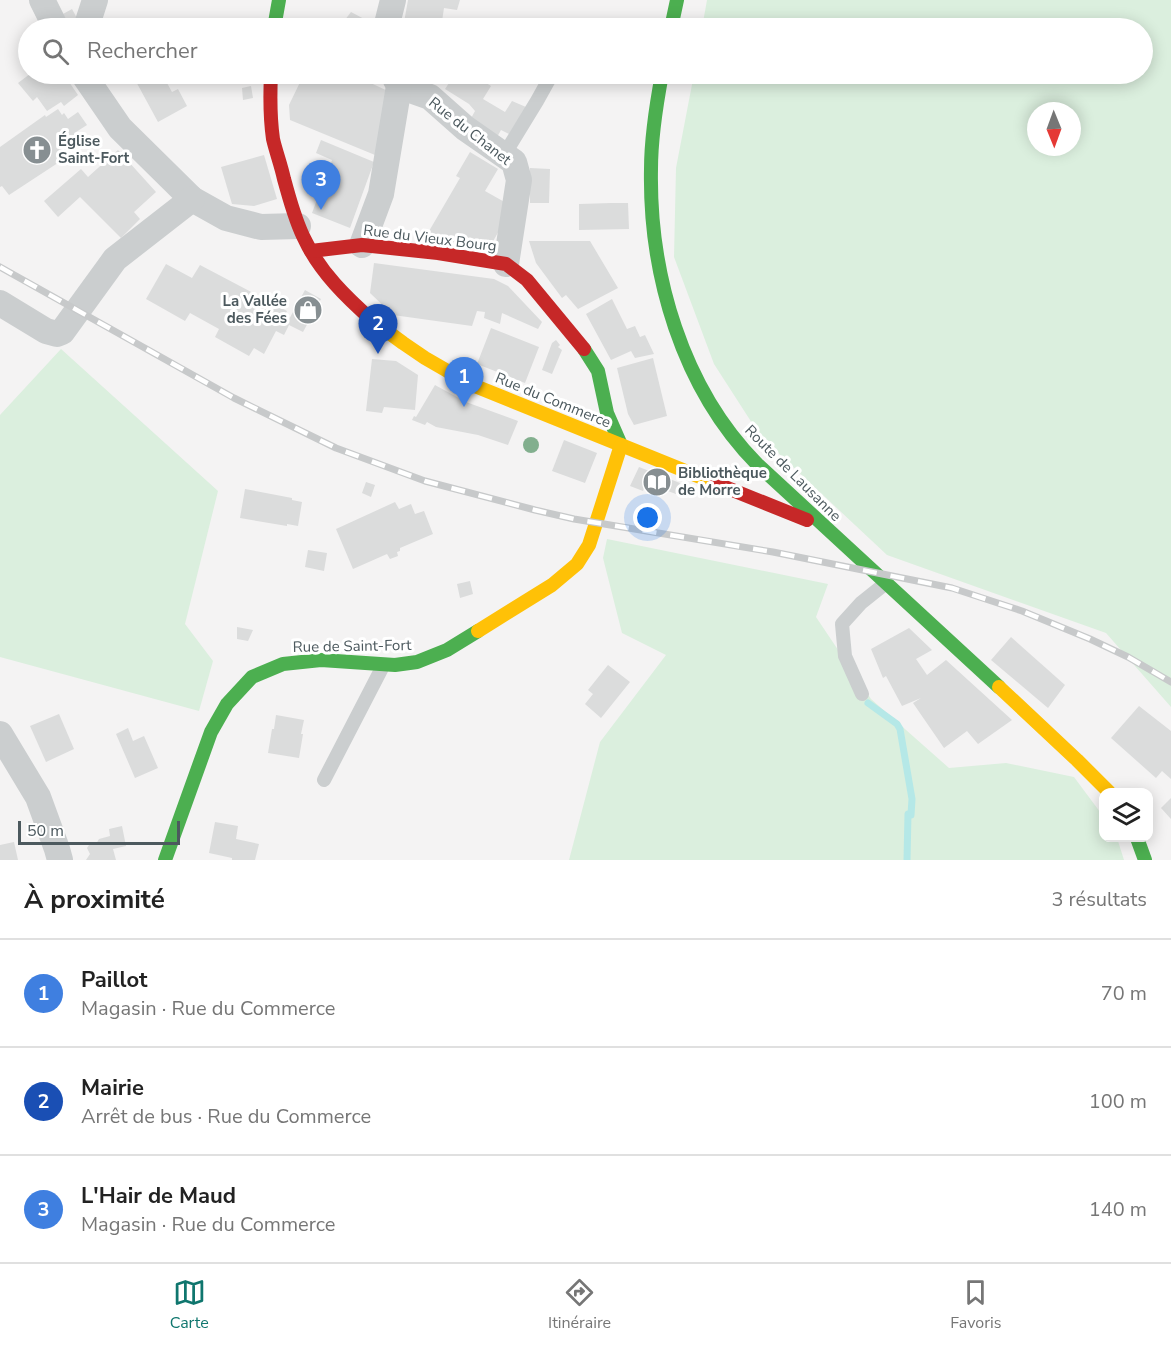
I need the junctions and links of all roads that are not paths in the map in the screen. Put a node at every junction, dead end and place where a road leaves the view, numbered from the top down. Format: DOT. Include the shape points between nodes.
graph roads {
  1 [pos="42,0"];
  2 [pos="95,0"];
  3 [pos="279,0"];
  4 [pos="393,0"];
  5 [pos="677,0"];
  6 [pos="51,18"];
  7 [pos="89,18"];
  8 [pos="276,18"];
  9 [pos="388,18"];
  10 [pos="673,18"];
  11 [pos="90,84"];
  12 [pos="270,84"];
  13 [pos="395,84"];
  14 [pos="404,84"];
  15 [pos="546,84"];
  16 [pos="660,84"];
  17 [pos="504,155"];
  18 [pos="192,199"];
  19 [pos="298,226"];
  20 [pos="362,245"];
  21 [pos="311,251"];
  22 [pos="506,264"];
  23 [pos="0,303"];
  24 [pos="621,445"];
  25 [pos="823,526"];
  26 [pos="886,584"];
  27 [pos="384,664"];
  28 [pos="862,694"];
  29 [pos="0,734"];
  30 [pos="324,780"];
  31 [pos="1105,788"];
  32 [pos="1139,842"];
  33 [pos="168,859"];
  34 [pos="60,860"];
  35 [pos="1145,860"];
  1 -- 6 [label="street"];
  2 -- 7 [label="street"];
  3 -- 8 [label="street"];
  4 -- 9 [label="street"];
  5 -- 10 [label="street"];
  11 -- 18 [label="street" via="120,128"];
  12 -- 19 [label="street, Rue du Commerce" via="274,140"];
  13 -- 20 [label="street" via="381,194"];
  14 -- 17 [label="street, Rue du Chanet" via="430,97"];
  15 -- 17 [label="lane"];
  16 -- 25 [label="street, Route de Lausanne" via="653,133 651,220 669,308 685,356 731,434"];
  17 -- 22 [label="street, Rue du Chanet" via="514,162 519,180"];
  18 -- 19 [label="street" via="226,218 261,227"];
  18 -- 23 [label="street" via="115,259 62,332 46,331"];
  19 -- 21 [label="street, Rue du Commerce"];
  20 -- 21 [label="street, Rue du Vieux Bourg"];
  20 -- 22 [label="street, Rue du Vieux Bourg"];
  21 -- 24 [label="street, Rue du Commerce" via="338,288 370,318 425,359 470,384"];
  22 -- 24 [label="street, Rue du Vieux Bourg" via="527,280 598,371 607,413"];
  24 -- 25 [label="street, Rue du Commerce"];
  24 -- 27 [label="street, Rue de Saint-Fort" via="589,545 577,564 552,585 447,650 417,662"];
  25 -- 26 [label="street, Route de Lausanne"];
  26 -- 28 [label="lane" via="842,624 845,656"];
  26 -- 31 [label="street, Route de Lausanne"];
  27 -- 30 [label="lane"];
  27 -- 33 [label="street, Rue de Saint-Fort" via="321,660 283,664 252,677 227,704 211,732"];
  29 -- 34 [label="street" via="38,797"];
  32 -- 35 [label="street"];
}
